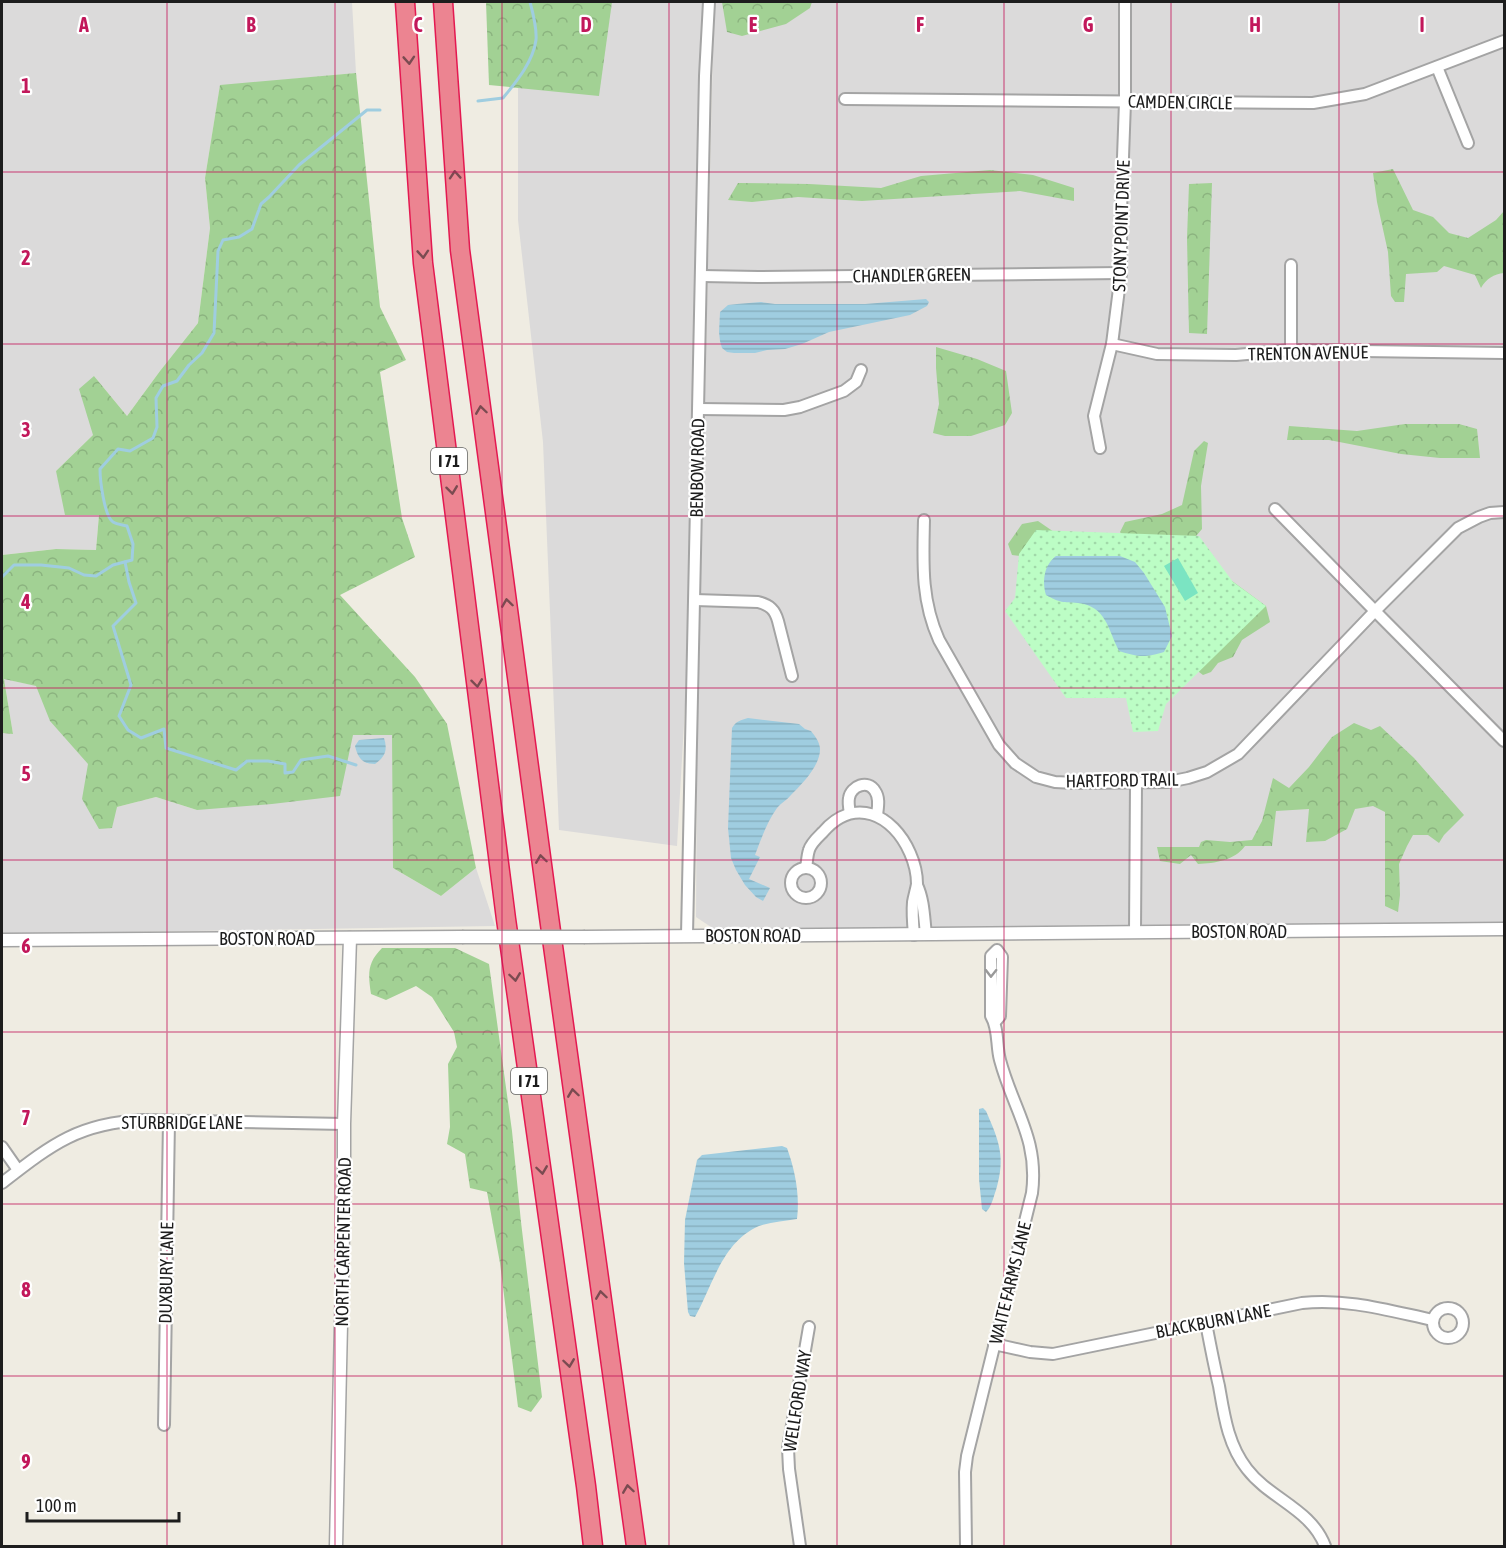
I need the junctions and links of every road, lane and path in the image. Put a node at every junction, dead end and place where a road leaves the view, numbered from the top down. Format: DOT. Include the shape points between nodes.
graph roads {
  1 [pos="405,2"];
  2 [pos="443,2"];
  3 [pos="709,2"];
  4 [pos="1125,2"];
  5 [pos="1504,41"];
  6 [pos="1437,67"];
  7 [pos="844,99"];
  8 [pos="1125,102"];
  9 [pos="1467,143"];
  10 [pos="1291,265"];
  11 [pos="1121,273"];
  12 [pos="702,276"];
  13 [pos="1112,344"];
  14 [pos="1291,350"];
  15 [pos="1504,353"];
  16 [pos="861,370"];
  17 [pos="699,409"];
  18 [pos="1100,448"];
  19 [pos="1275,508"];
  20 [pos="1504,512"];
  21 [pos="924,520"];
  22 [pos="695,600"];
  23 [pos="1375,611"];
  24 [pos="792,676"];
  25 [pos="1504,741"];
  26 [pos="1136,783"];
  27 [pos="850,813"];
  28 [pos="877,815"];
  29 [pos="807,868"];
  30 [pos="1504,930"];
  31 [pos="1135,931"];
  32 [pos="996,933"];
  33 [pos="920,934"];
  34 [pos="687,935"];
  35 [pos="350,938"];
  36 [pos="2,940"];
  37 [pos="169,1121"];
  38 [pos="344,1124"];
  39 [pos="2,1147"];
  40 [pos="18,1170"];
  41 [pos="2,1183"];
  42 [pos="1433,1320"];
  43 [pos="1206,1323"];
  44 [pos="809,1327"];
  45 [pos="994,1344"];
  46 [pos="164,1425"];
  47 [pos="336,1546"];
  48 [pos="593,1546"];
  49 [pos="636,1546"];
  50 [pos="800,1546"];
  51 [pos="966,1546"];
  52 [pos="1325,1546"];
  1 -- 48 [label="highway, I 71, one-way" via="423,262 506,919"];
  49 -- 2 [label="highway, I 71, one-way" via="460,250"];
  3 -- 12 [label="street, BENBOW ROAD"];
  4 -- 8 [label="street, STONY POINT DRIVE"];
  5 -- 6 [label="street, CAMDEN CIRCLE"];
  6 -- 8 [label="street, CAMDEN CIRCLE" via="1365,94 1313,104"];
  6 -- 9 [label="street"];
  7 -- 8 [label="street, CAMDEN CIRCLE"];
  8 -- 11 [label="street, STONY POINT DRIVE"];
  10 -- 14 [label="street"];
  11 -- 12 [label="street, CHANDLER GREEN"];
  11 -- 13 [label="street, STONY POINT DRIVE"];
  12 -- 17 [label="street, BENBOW ROAD"];
  13 -- 14 [label="street, TRENTON AVENUE" via="1158,354 1236,355"];
  13 -- 18 [label="street, STONY POINT DRIVE" via="1094,416"];
  14 -- 15 [label="street, TRENTON AVENUE"];
  16 -- 17 [label="street" via="844,391 800,407"];
  17 -- 22 [label="street, BENBOW ROAD"];
  19 -- 23 [label="street"];
  20 -- 23 [label="street, HARTFORD TRAIL" via="1490,513 1458,528"];
  21 -- 26 [label="street, HARTFORD TRAIL" via="923,575 931,621 999,745 1035,777 1055,782"];
  22 -- 24 [label="street" via="758,602 771,607"];
  22 -- 34 [label="street, BENBOW ROAD"];
  23 -- 25 [label="street"];
  23 -- 26 [label="street, HARTFORD TRAIL" via="1238,754 1208,772 1188,778"];
  26 -- 31 [label="street"];
  27 -- 28 [label="street"];
  27 -- 28 [label="street" via="850,794 865,785 876,792"];
  27 -- 29 [label="street" via="827,827 814,842 808,851"];
  28 -- 33 [label="street" via="893,827 909,850 917,885 913,904"];
  30 -- 31 [label="street, BOSTON ROAD"];
  31 -- 32 [label="street, BOSTON ROAD"];
  32 -- 33 [label="street, BOSTON ROAD"];
  32 -- 45 [label="street, WAITE FARMS LANE" via="997,951 1002,957 1000,1016 995,1022 999,1057 1028,1137 1034,1169 1032,1193"];
  33 -- 34 [label="street, BOSTON ROAD"];
  34 -- 35 [label="street, BOSTON ROAD, bridge"];
  35 -- 36 [label="street, BOSTON ROAD"];
  35 -- 38 [label="street, NORTH CARPENTER ROAD"];
  37 -- 38 [label="street, STURBRIDGE LANE"];
  37 -- 40 [label="street, STURBRIDGE LANE" via="123,1121 84,1130 51,1146"];
  37 -- 46 [label="street, DUXBURY LANE"];
  38 -- 47 [label="street, NORTH CARPENTER ROAD"];
  39 -- 40 [label="street"];
  40 -- 41 [label="street, STURBRIDGE LANE"];
  42 -- 43 [label="street, BLACKBURN LANE" via="1355,1304 1322,1302"];
  43 -- 45 [label="street, BLACKBURN LANE" via="1053,1354"];
  43 -- 52 [label="street" via="1226,1421 1238,1455 1248,1471 1309,1520"];
  44 -- 50 [label="street, WELLFORD WAY" via="788,1448"];
  45 -- 51 [label="street, WAITE FARMS LANE" via="967,1456"];
}
